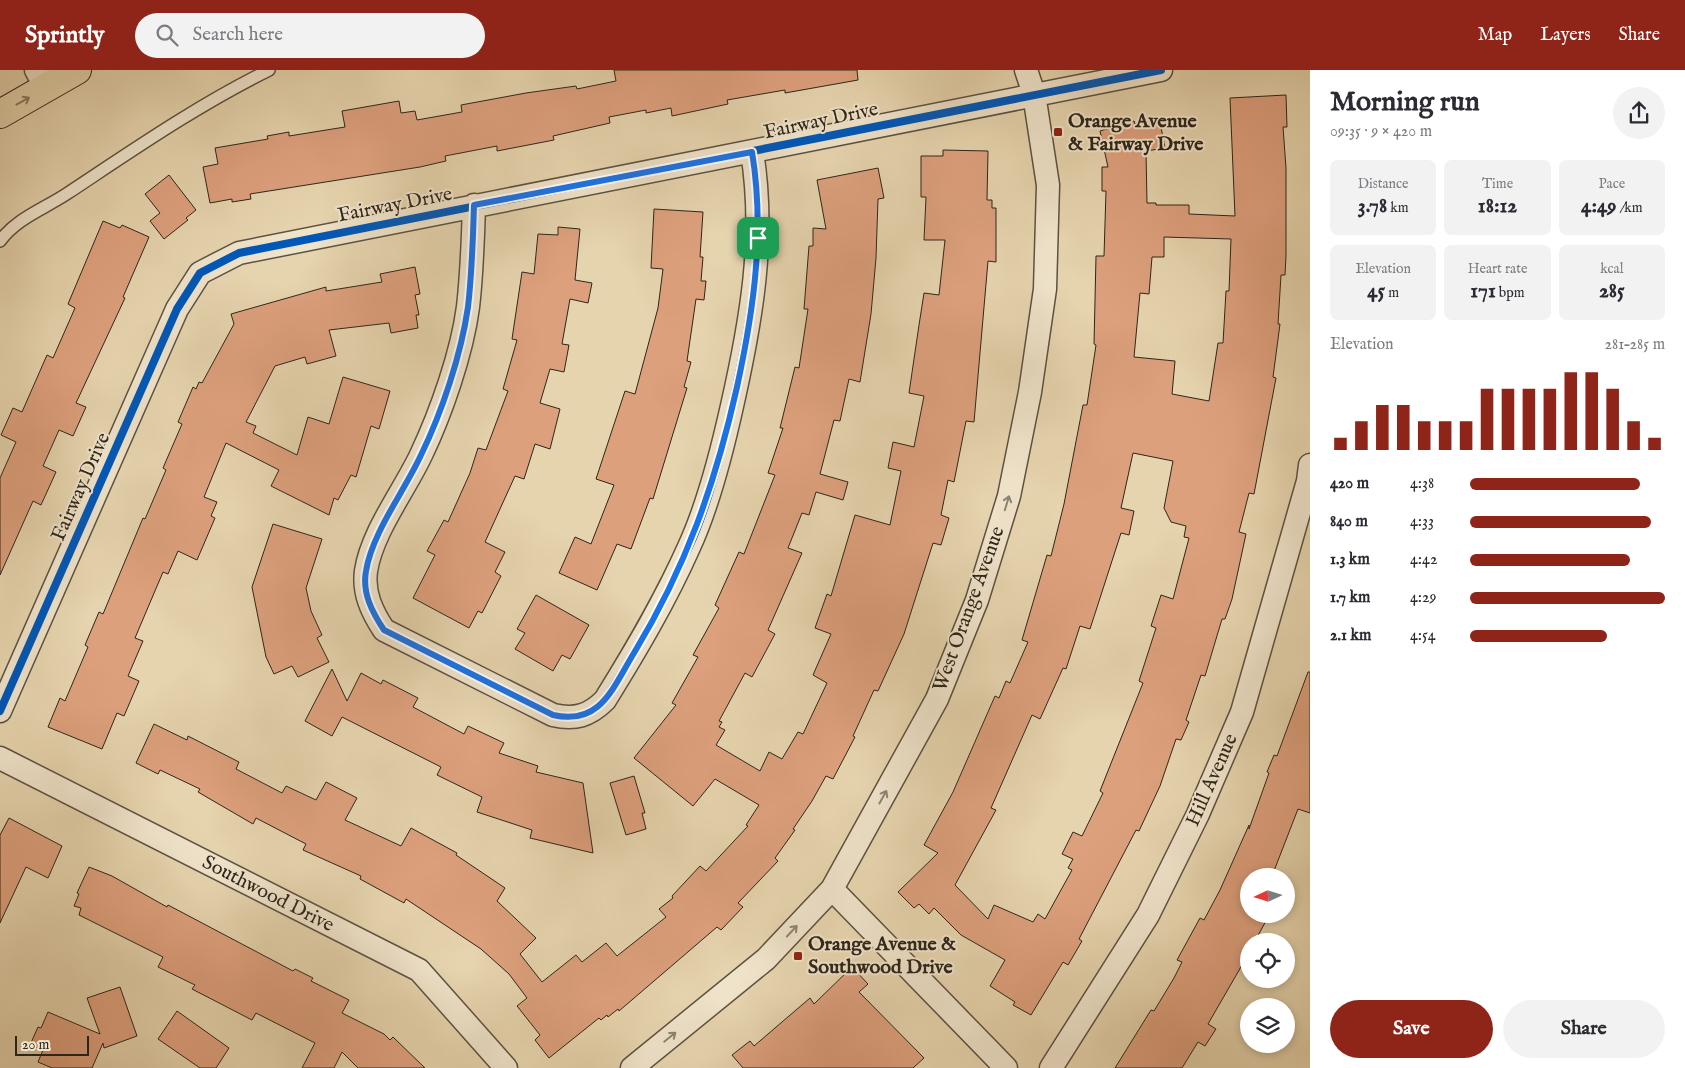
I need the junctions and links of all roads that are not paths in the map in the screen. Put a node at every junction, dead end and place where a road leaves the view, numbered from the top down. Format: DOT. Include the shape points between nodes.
graph roads {
  1 [pos="76,70"];
  2 [pos="269,70"];
  3 [pos="1026,70"];
  4 [pos="1161,70"];
  5 [pos="41,79"];
  6 [pos="1034,94"];
  7 [pos="0,114"];
  8 [pos="752,152"];
  9 [pos="474,205"];
  10 [pos="0,241"];
  11 [pos="1310,465"];
  12 [pos="0,712"];
  13 [pos="0,758"];
  14 [pos="832,889"];
  15 [pos="506,1068"];
  16 [pos="632,1068"];
  17 [pos="1006,1068"];
  18 [pos="1051,1068"];
  1 -- 5 [label="main road"];
  2 -- 10 [label="lane" via="231,89 10,227"];
  3 -- 6 [label="street, West Orange Avenue"];
  4 -- 6 [label="street, Fairway Drive"];
  7 -- 5 [label="main road, one-way"];
  6 -- 8 [label="street, Fairway Drive"];
  14 -- 6 [label="street, West Orange Avenue, one-way" via="937,699 977,600 1009,496 1030,392 1044,289 1048,185"];
  8 -- 9 [label="street, Fairway Drive"];
  8 -- 9 [label="street" via="758,188 754,298 722,452 690,546 650,626 605,700 582,717 553,715 384,630 372,613 366,593 370,552 422,455 456,356 467,310"];
  9 -- 12 [label="street, Fairway Drive" via="239,253 200,273 178,309"];
  11 -- 18 [label="street, Hill Avenue" via="1242,712 1213,780 1148,915"];
  13 -- 15 [label="street, Southwood Drive" via="419,970"];
  16 -- 14 [label="street, West Orange Avenue, one-way" via="766,959"];
  14 -- 17 [label="street"];
}
